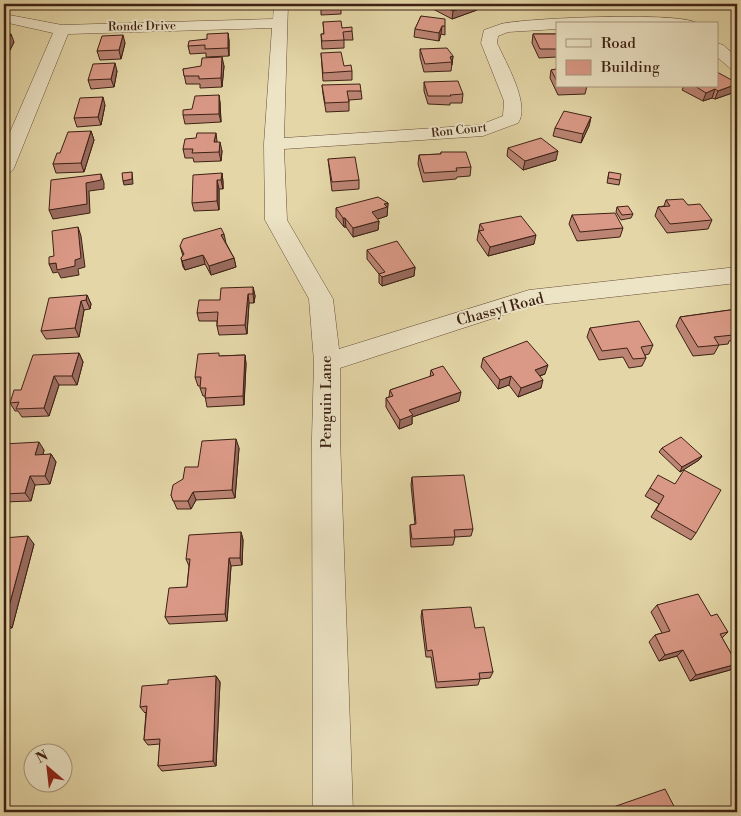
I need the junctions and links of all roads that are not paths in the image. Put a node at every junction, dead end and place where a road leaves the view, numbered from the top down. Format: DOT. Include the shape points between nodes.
graph roads {
  1 [pos="281,13"];
  2 [pos="4,18"];
  3 [pos="610,22"];
  4 [pos="677,22"];
  5 [pos="556,24"];
  6 [pos="62,30"];
  7 [pos="718,49"];
  8 [pos="737,65"];
  9 [pos="274,144"];
  10 [pos="4,168"];
  11 [pos="737,275"];
  12 [pos="327,362"];
  13 [pos="332,812"];
  1 -- 6 [label="street, Ronde Drive"];
  1 -- 9 [label="street, Penguin Lane"];
  2 -- 6 [label="street, Ronde Drive"];
  3 -- 4 [label="street, Ron Court"];
  5 -- 9 [label="street, Ron Court" via="506,27 490,33 489,44 513,101 512,119 483,130"];
  6 -- 10 [label="street"];
  7 -- 8 [label="street"];
  9 -- 12 [label="street, Penguin Lane" via="276,220 320,299"];
  11 -- 12 [label="street, Chassyl Road" via="530,298"];
  12 -- 13 [label="street, Penguin Lane"];
}
